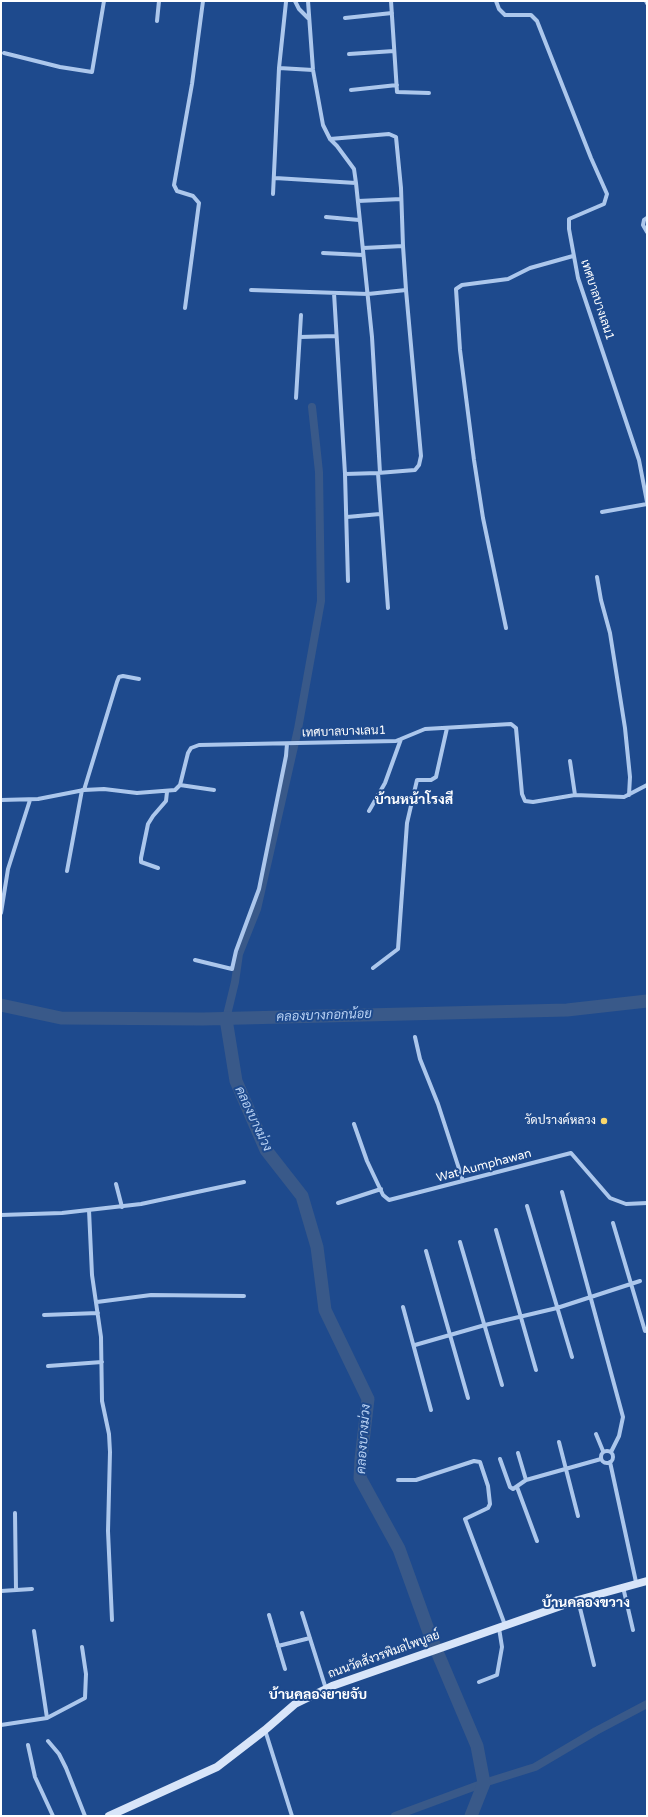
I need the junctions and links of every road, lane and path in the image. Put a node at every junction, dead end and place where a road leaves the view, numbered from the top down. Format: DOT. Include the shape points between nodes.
graph roads {
  1 [pos="104,1"];
  2 [pos="159,1"];
  3 [pos="203,1"];
  4 [pos="295,1"];
  5 [pos="308,1"];
  6 [pos="391,1"];
  7 [pos="496,1"];
  8 [pos="286,2"];
  9 [pos="392,13"];
  10 [pos="308,18"];
  11 [pos="345,18"];
  12 [pos="157,21"];
  13 [pos="394,51"];
  14 [pos="4,53"];
  15 [pos="349,54"];
  16 [pos="279,68"];
  17 [pos="313,70"];
  18 [pos="397,85"];
  19 [pos="351,90"];
  20 [pos="429,93"];
  21 [pos="330,139"];
  22 [pos="274,178"];
  23 [pos="356,182"];
  24 [pos="274,194"];
  25 [pos="401,199"];
  26 [pos="358,200"];
  27 [pos="326,217"];
  28 [pos="647,218"];
  29 [pos="359,220"];
  30 [pos="647,232"];
  31 [pos="402,246"];
  32 [pos="363,248"];
  33 [pos="324,253"];
  34 [pos="363,255"];
  35 [pos="573,256"];
  36 [pos="251,290"];
  37 [pos="406,290"];
  38 [pos="334,293"];
  39 [pos="368,294"];
  40 [pos="185,308"];
  41 [pos="301,315"];
  42 [pos="336,336"];
  43 [pos="300,337"];
  44 [pos="296,398"];
  45 [pos="379,473"];
  46 [pos="345,474"];
  47 [pos="647,503"];
  48 [pos="602,512"];
  49 [pos="380,514"];
  50 [pos="347,518"];
  51 [pos="596,577"];
  52 [pos="348,581"];
  53 [pos="388,608"];
  54 [pos="506,628"];
  55 [pos="139,679"];
  56 [pos="447,728"];
  57 [pos="401,739"];
  58 [pos="288,744"];
  59 [pos="570,761"];
  60 [pos="180,785"];
  61 [pos="645,786"];
  62 [pos="83,790"];
  63 [pos="214,790"];
  64 [pos="167,792"];
  65 [pos="630,794"];
  66 [pos="575,795"];
  67 [pos="1,800"];
  68 [pos="30,800"];
  69 [pos="369,811"];
  70 [pos="158,868"];
  71 [pos="67,871"];
  72 [pos="1,913"];
  73 [pos="195,960"];
  74 [pos="373,968"];
  75 [pos="415,1037"];
  76 [pos="354,1124"];
  77 [pos="463,1181"];
  78 [pos="244,1182"];
  79 [pos="116,1184"];
  80 [pos="381,1189"];
  81 [pos="562,1192"];
  82 [pos="338,1203"];
  83 [pos="647,1203"];
  84 [pos="527,1206"];
  85 [pos="122,1207"];
  86 [pos="89,1210"];
  87 [pos="1,1215"];
  88 [pos="613,1223"];
  89 [pos="496,1230"];
  90 [pos="460,1242"];
  91 [pos="426,1251"];
  92 [pos="640,1281"];
  93 [pos="631,1284"];
  94 [pos="244,1296"];
  95 [pos="590,1298"];
  96 [pos="97,1302"];
  97 [pos="403,1307"];
  98 [pos="557,1308"];
  99 [pos="98,1313"];
  100 [pos="44,1315"];
  101 [pos="521,1318"];
  102 [pos="485,1325"];
  103 [pos="645,1331"];
  104 [pos="448,1335"];
  105 [pos="415,1346"];
  106 [pos="572,1357"];
  107 [pos="102,1362"];
  108 [pos="48,1366"];
  109 [pos="536,1370"];
  110 [pos="502,1385"];
  111 [pos="468,1398"];
  112 [pos="431,1410"];
  113 [pos="596,1434"];
  114 [pos="559,1442"];
  115 [pos="603,1451"];
  116 [pos="611,1452"];
  117 [pos="518,1453"];
  118 [pos="500,1459"];
  119 [pos="600,1459"];
  120 [pos="610,1462"];
  121 [pos="566,1468"];
  122 [pos="398,1480"];
  123 [pos="526,1480"];
  124 [pos="517,1488"];
  125 [pos="15,1513"];
  126 [pos="578,1516"];
  127 [pos="537,1541"];
  128 [pos="647,1581"];
  129 [pos="636,1582"];
  130 [pos="623,1586"];
  131 [pos="32,1589"];
  132 [pos="16,1590"];
  133 [pos="1,1591"];
  134 [pos="578,1600"];
  135 [pos="302,1613"];
  136 [pos="269,1615"];
  137 [pos="112,1620"];
  138 [pos="502,1626"];
  139 [pos="634,1630"];
  140 [pos="34,1631"];
  141 [pos="310,1638"];
  142 [pos="278,1646"];
  143 [pos="82,1647"];
  144 [pos="594,1665"];
  145 [pos="285,1669"];
  146 [pos="479,1682"];
  147 [pos="326,1689"];
  148 [pos="47,1718"];
  149 [pos="1,1725"];
  150 [pos="265,1730"];
  151 [pos="48,1741"];
  152 [pos="28,1745"];
  153 [pos="53,1816"];
  154 [pos="85,1816"];
  155 [pos="109,1816"];
  156 [pos="292,1816"];
  1 -- 14 [label="street" via="92,72"];
  2 -- 12 [label="street"];
  3 -- 40 [label="street" via="192,84 174,185 178,191 194,196 199,203"];
  4 -- 10 [label="street"];
  5 -- 10 [label="street"];
  6 -- 9 [label="street"];
  7 -- 35 [label="street, เทศบาลบางเลน1" via="504,15 531,15 537,21 591,158 608,194 604,204 570,220"];
  8 -- 16 [label="street"];
  9 -- 11 [label="street"];
  9 -- 13 [label="street"];
  10 -- 17 [label="street"];
  13 -- 15 [label="street"];
  13 -- 18 [label="street"];
  16 -- 17 [label="street"];
  16 -- 22 [label="street"];
  17 -- 21 [label="street" via="323,125"];
  18 -- 19 [label="street"];
  18 -- 20 [label="street" via="397,92"];
  21 -- 23 [label="street" via="351,164"];
  21 -- 25 [label="street" via="389,134 396,137"];
  22 -- 23 [label="street"];
  22 -- 24 [label="street"];
  23 -- 26 [label="street"];
  25 -- 26 [label="street"];
  25 -- 31 [label="street"];
  26 -- 29 [label="street"];
  27 -- 29 [label="street"];
  28 -- 30 [label="street" via="643,225"];
  29 -- 32 [label="street"];
  31 -- 32 [label="street"];
  31 -- 37 [label="street"];
  32 -- 34 [label="street"];
  33 -- 34 [label="street"];
  34 -- 39 [label="street"];
  35 -- 47 [label="street, เทศบาลบางเลน1" via="587,307 639,460"];
  35 -- 54 [label="street" via="530,268 508,279 462,285 456,289 460,350 474,460"];
  36 -- 38 [label="street"];
  37 -- 39 [label="street"];
  37 -- 45 [label="street" via="421,456 415,470"];
  38 -- 39 [label="street"];
  38 -- 42 [label="street"];
  39 -- 45 [label="street"];
  41 -- 43 [label="street"];
  42 -- 43 [label="street"];
  42 -- 46 [label="street"];
  43 -- 44 [label="street"];
  45 -- 46 [label="street"];
  45 -- 49 [label="street"];
  46 -- 50 [label="street"];
  47 -- 48 [label="street"];
  49 -- 50 [label="street"];
  49 -- 53 [label="street"];
  50 -- 52 [label="street"];
  51 -- 65 [label="street" via="610,632 625,728"];
  55 -- 62 [label="street" via="119,677"];
  56 -- 57 [label="street, เทศบาลบางเลน1" via="425,729"];
  56 -- 66 [label="street, เทศบาลบางเลน1" via="514,725 525,801"];
  56 -- 74 [label="street" via="436,777 431,780 418,780 407,823 398,949"];
  57 -- 58 [label="street, เทศบาลบางเลน1"];
  57 -- 69 [label="street" via="385,782"];
  58 -- 60 [label="street, เทศบาลบางเลน1" via="195,746 188,753"];
  58 -- 73 [label="street" via="259,889 232,969"];
  59 -- 66 [label="street"];
  60 -- 63 [label="street"];
  60 -- 64 [label="street" via="175,790"];
  61 -- 65 [label="street, เทศบาลบางเลน1"];
  62 -- 64 [label="street"];
  62 -- 68 [label="street"];
  62 -- 71 [label="street"];
  64 -- 70 [label="street" via="166,801 148,824 141,858 142,862"];
  65 -- 66 [label="street, เทศบาลบางเลน1" via="624,797"];
  67 -- 68 [label="street"];
  68 -- 72 [label="street" via="8,869"];
  75 -- 77 [label="street" via="420,1059 438,1104"];
  76 -- 80 [label="street, Wat Aumphawan" via="367,1161"];
  77 -- 80 [label="street, Wat Aumphawan" via="394,1200 383,1195"];
  77 -- 83 [label="street, Wat Aumphawan" via="571,1153 610,1198 626,1204"];
  78 -- 85 [label="street"];
  79 -- 85 [label="street"];
  80 -- 82 [label="street"];
  81 -- 95 [label="street"];
  84 -- 98 [label="street"];
  85 -- 86 [label="street"];
  86 -- 87 [label="street"];
  86 -- 96 [label="street" via="92,1275"];
  88 -- 93 [label="street"];
  89 -- 101 [label="street"];
  90 -- 102 [label="street"];
  91 -- 104 [label="street"];
  92 -- 93 [label="street"];
  93 -- 95 [label="street"];
  93 -- 103 [label="street"];
  94 -- 96 [label="street" via="151,1295"];
  95 -- 98 [label="street"];
  95 -- 116 [label="street" via="623,1417 619,1436"];
  96 -- 99 [label="street"];
  97 -- 105 [label="street"];
  98 -- 101 [label="street"];
  98 -- 106 [label="street"];
  99 -- 100 [label="street"];
  99 -- 107 [label="street"];
  101 -- 102 [label="street"];
  101 -- 109 [label="street"];
  102 -- 104 [label="street"];
  102 -- 110 [label="street"];
  104 -- 105 [label="street"];
  104 -- 111 [label="street"];
  105 -- 112 [label="street"];
  107 -- 108 [label="street"];
  107 -- 137 [label="street" via="102,1401 110,1452 108,1531"];
  113 -- 115 [label="street"];
  114 -- 121 [label="street"];
  115 -- 116 [label="street"];
  115 -- 119 [label="street"];
  116 -- 120 [label="street" via="613,1457"];
  117 -- 123 [label="street"];
  118 -- 124 [label="street" via="510,1487"];
  119 -- 120 [label="street" via="605,1463"];
  119 -- 121 [label="street"];
  120 -- 129 [label="street"];
  121 -- 123 [label="street"];
  121 -- 126 [label="street"];
  122 -- 138 [label="street" via="416,1480 474,1461 480,1462 488,1486 490,1504 488,1508 465,1520"];
  123 -- 124 [label="street"];
  124 -- 127 [label="street"];
  125 -- 132 [label="street"];
  128 -- 129 [label="street, ถนนวัดสังวรพิมลไพบูลย์"];
  129 -- 130 [label="street, ถนนวัดสังวรพิมลไพบูลย์"];
  130 -- 134 [label="street, ถนนวัดสังวรพิมลไพบูลย์"];
  130 -- 139 [label="street"];
  131 -- 132 [label="street"];
  132 -- 133 [label="street"];
  134 -- 138 [label="street, ถนนวัดสังวรพิมลไพบูลย์"];
  134 -- 144 [label="street"];
  135 -- 141 [label="street"];
  136 -- 142 [label="street"];
  138 -- 146 [label="street" via="502,1647 497,1675"];
  138 -- 147 [label="street, ถนนวัดสังวรพิมลไพบูลย์"];
  140 -- 148 [label="street"];
  141 -- 142 [label="street"];
  141 -- 147 [label="street"];
  142 -- 145 [label="street"];
  143 -- 148 [label="street" via="86,1674 85,1698"];
  147 -- 150 [label="street, ถนนวัดสังวรพิมลไพบูลย์" via="295,1704"];
  148 -- 149 [label="street"];
  150 -- 155 [label="street, ถนนวัดสังวรพิมลไพบูลย์" via="217,1767"];
  150 -- 156 [label="street"];
  151 -- 154 [label="street" via="66,1768"];
  152 -- 153 [label="street" via="35,1776"];
}
